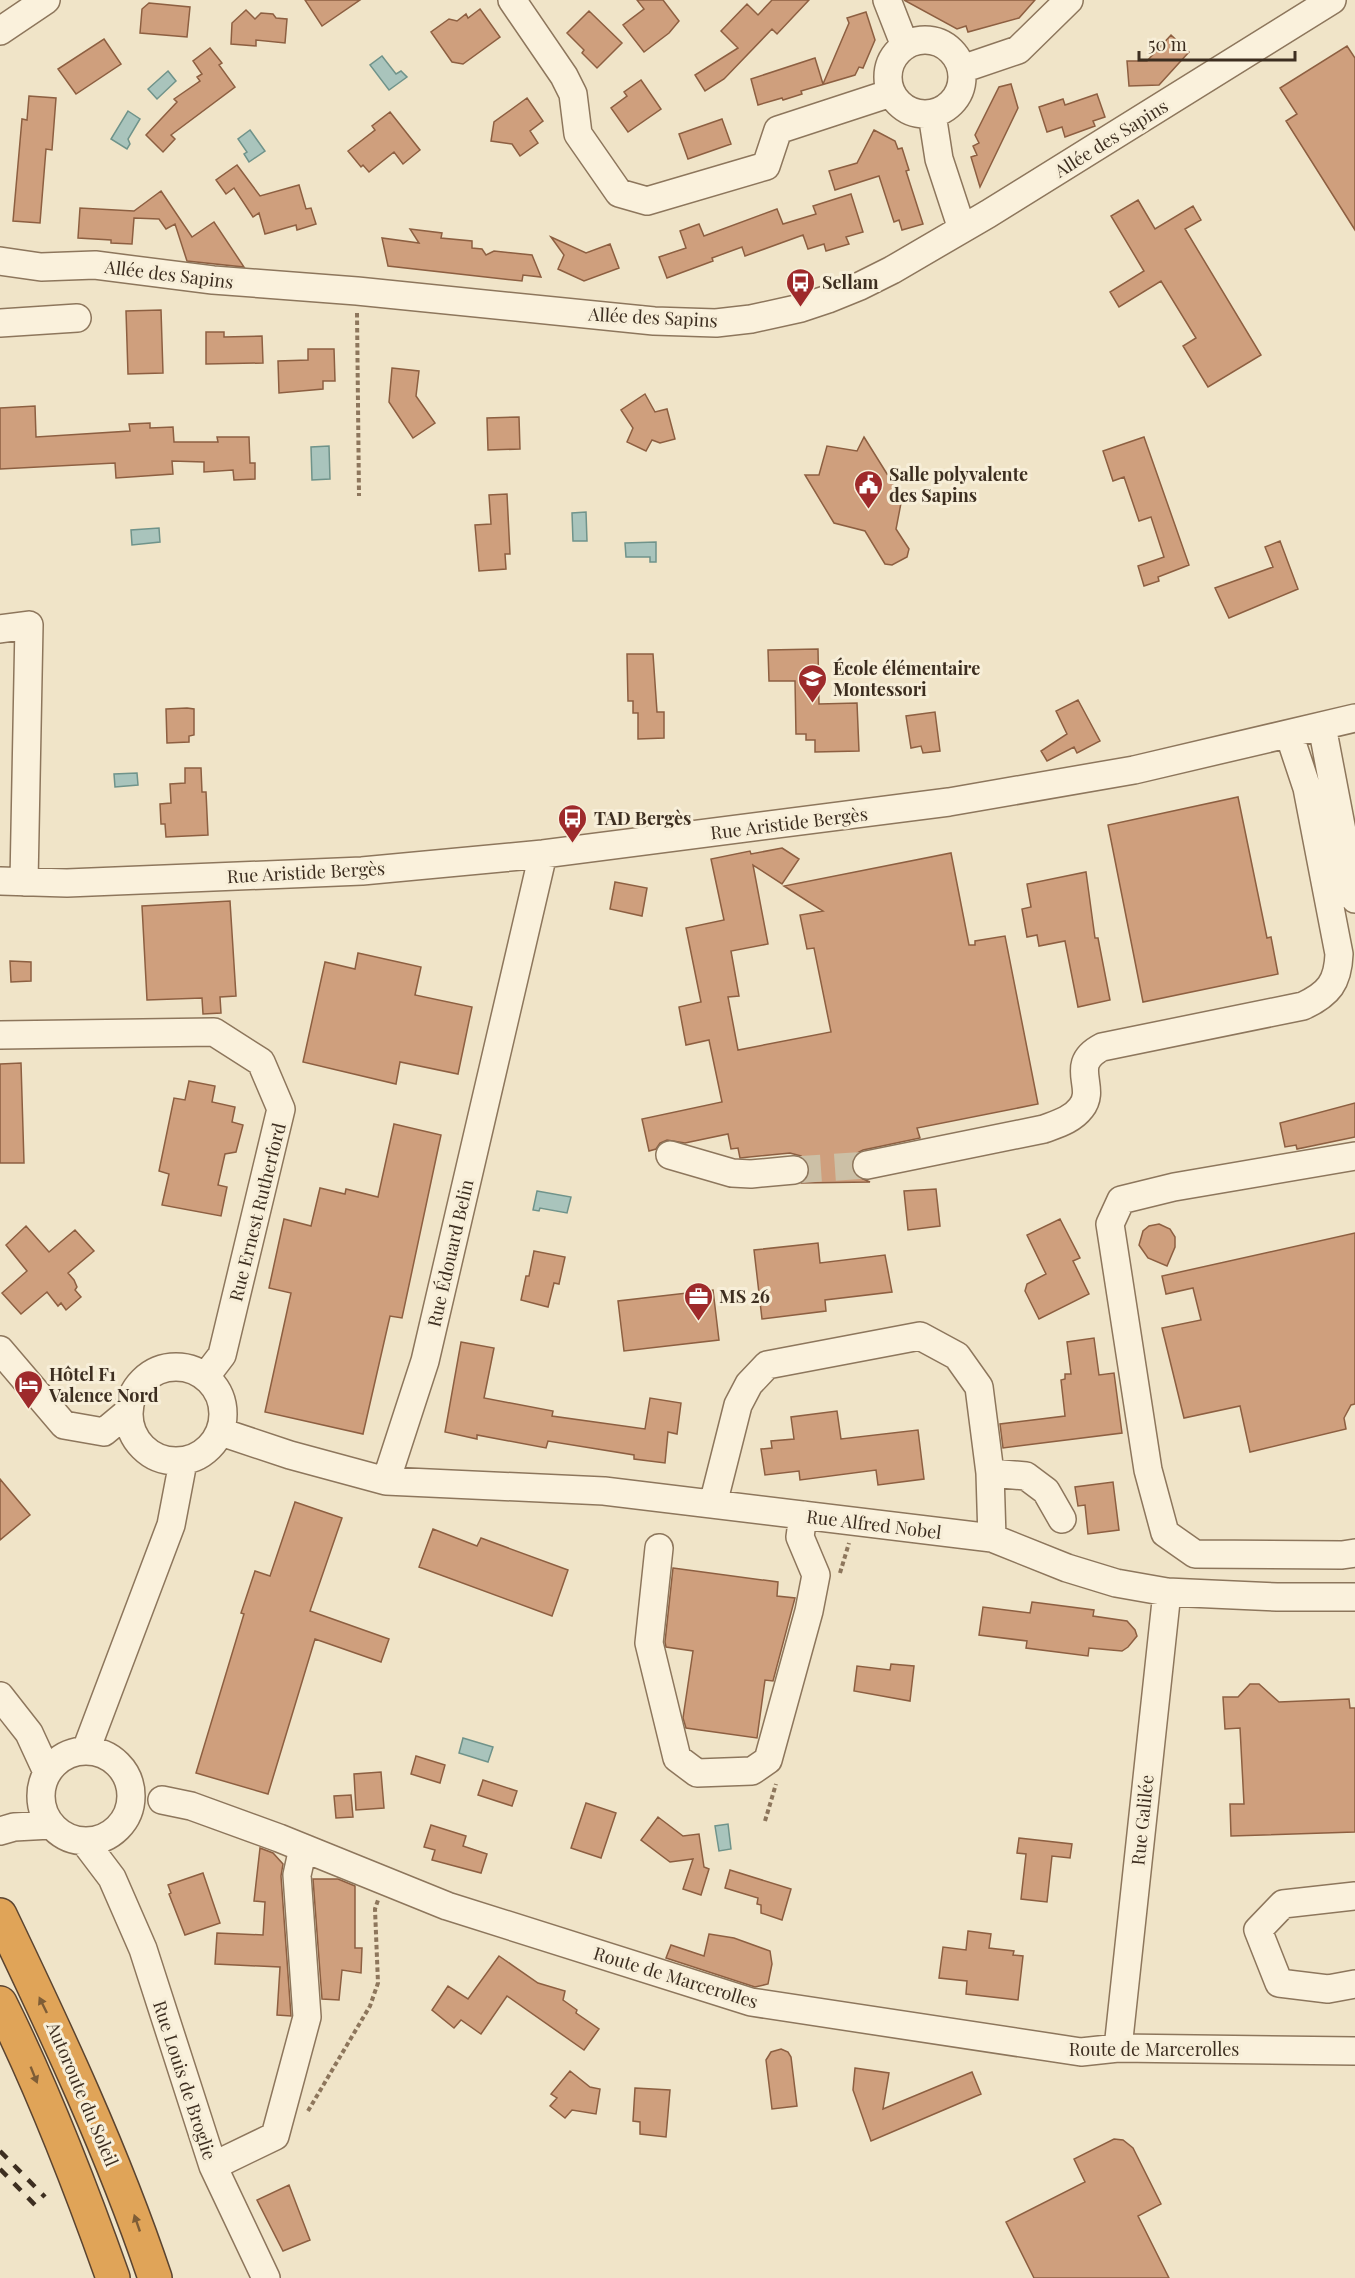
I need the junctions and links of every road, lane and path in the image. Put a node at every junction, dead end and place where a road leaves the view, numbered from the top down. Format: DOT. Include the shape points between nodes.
graph roads {
  1 [pos="46,0"];
  2 [pos="512,0"];
  3 [pos="887,0"];
  4 [pos="1069,0"];
  5 [pos="1332,0"];
  6 [pos="0,31"];
  7 [pos="905,46"];
  8 [pos="962,69"];
  9 [pos="891,93"];
  10 [pos="932,114"];
  11 [pos="962,230"];
  12 [pos="0,261"];
  13 [pos="357,291"];
  14 [pos="76,318"];
  15 [pos="0,323"];
  16 [pos="359,496"];
  17 [pos="0,629"];
  18 [pos="1355,718"];
  19 [pos="1322,726"];
  20 [pos="1289,734"];
  21 [pos="543,854"];
  22 [pos="12,881"];
  23 [pos="1355,900"];
  24 [pos="0,1035"];
  25 [pos="670,1155"];
  26 [pos="1355,1156"];
  27 [pos="867,1165"];
  28 [pos="794,1170"];
  29 [pos="0,1350"];
  30 [pos="206,1376"];
  31 [pos="128,1412"];
  32 [pos="221,1431"];
  33 [pos="183,1462"];
  34 [pos="990,1473"];
  35 [pos="386,1481"];
  36 [pos="713,1504"];
  37 [pos="803,1515"];
  38 [pos="1062,1519"];
  39 [pos="992,1538"];
  40 [pos="659,1548"];
  41 [pos="1355,1552"];
  42 [pos="1167,1592"];
  43 [pos="1355,1597"];
  44 [pos="0,1696"];
  45 [pos="75,1758"];
  46 [pos="130,1800"];
  47 [pos="46,1816"];
  48 [pos="7,1829"];
  49 [pos="96,1838"];
  50 [pos="303,1848"];
  51 [pos="384,1881"];
  52 [pos="1355,1896"];
  53 [pos="0,1915"];
  54 [pos="1355,1984"];
  55 [pos="0,2003"];
  56 [pos="1118,2048"];
  57 [pos="1355,2051"];
  58 [pos="306,2113"];
  59 [pos="213,2166"];
  60 [pos="113,2278"];
  61 [pos="155,2278"];
  62 [pos="266,2278"];
  1 -- 6 [label="street"];
  2 -- 9 [label="street" via="573,94 578,134 619,194 647,201 766,166 778,130"];
  3 -- 7 [label="street"];
  4 -- 8 [label="street" via="1018,50"];
  5 -- 11 [label="street, Allée des Sapins"];
  7 -- 8 [label="street" via="916,41 939,42 957,58"];
  7 -- 9 [label="street" via="891,62"];
  8 -- 10 [label="street" via="959,92 952,102"];
  9 -- 10 [label="street" via="908,111"];
  10 -- 11 [label="street" via="939,159"];
  11 -- 13 [label="street, Allée des Sapins" via="838,295 801,308 716,323 654,321"];
  12 -- 13 [label="street, Allée des Sapins" via="41,267 95,265 213,280"];
  13 -- 16 [label="path"];
  14 -- 15 [label="street"];
  17 -- 22 [label="street" via="29,625"];
  18 -- 19 [label="street, Rue Aristide Bergès"];
  19 -- 20 [label="street, Rue Aristide Bergès"];
  19 -- 23 [label="street"];
  20 -- 21 [label="street, Rue Aristide Bergès" via="1134,770 949,802"];
  20 -- 27 [label="street" via="1307,788 1339,954 1339,969 1328,990 1303,1006 1102,1047 1090,1053 1086,1062 1086,1097 1081,1108 1066,1120 1044,1129"];
  21 -- 22 [label="street, Rue Aristide Bergès" via="362,871 67,883"];
  21 -- 35 [label="street, Rue Édouard Belin" via="425,1361"];
  24 -- 30 [label="street, Rue Ernest Rutherford" via="214,1032 261,1062 282,1109 222,1355"];
  25 -- 28 [label="street" via="732,1173"];
  26 -- 41 [label="street" via="1121,1200 1110,1224 1148,1470 1165,1533 1195,1554"];
  29 -- 31 [label="street" via="64,1425 104,1432"];
  30 -- 31 [label="street" via="186,1367 150,1374 134,1390"];
  30 -- 32 [label="street" via="218,1390 224,1410"];
  31 -- 33 [label="street" via="132,1433 144,1450 162,1460"];
  32 -- 33 [label="street" via="206,1452"];
  32 -- 35 [label="street"];
  33 -- 45 [label="street" via="171,1525 102,1707"];
  34 -- 36 [label="street" via="978,1387 957,1356 920,1336 767,1365 749,1383 738,1405"];
  34 -- 38 [label="street" via="1026,1476 1046,1491"];
  34 -- 39 [label="street"];
  35 -- 36 [label="street, Rue Alfred Nobel" via="604,1491"];
  36 -- 37 [label="street, Rue Alfred Nobel"];
  37 -- 39 [label="street, Rue Alfred Nobel"];
  37 -- 40 [label="street" via="800,1537 816,1575 810,1611 768,1760 752,1772 698,1773 677,1758 649,1643"];
  39 -- 42 [label="street, Rue Alfred Nobel" via="1067,1568"];
  42 -- 43 [label="street, Rue Alfred Nobel"];
  42 -- 56 [label="street, Rue Galilée"];
  44 -- 45 [label="street" via="29,1732"];
  45 -- 46 [label="street" via="123,1769"];
  45 -- 47 [label="street" via="41,1790"];
  46 -- 49 [label="street" via="122,1823"];
  46 -- 50 [label="street, Route de Marcerolles" via="162,1800 191,1806"];
  47 -- 48 [label="street"];
  47 -- 49 [label="street" via="67,1837"];
  49 -- 59 [label="street, Rue Louis de Broglie" via="143,1949"];
  50 -- 51 [label="street, Route de Marcerolles"];
  50 -- 59 [label="street" via="297,1875 307,2017 275,2136"];
  51 -- 56 [label="street, Route de Marcerolles" via="447,1906 751,2002 1081,2052"];
  51 -- 58 [label="path" via="375,1909 378,1983 370,2006"];
  52 -- 54 [label="street" via="1283,1904 1258,1930 1279,1983 1328,1989"];
  61 -- 53 [label="highway, Autoroute du Soleil, one-way" via="132,2209 57,2034"];
  55 -- 60 [label="highway, Autoroute du Soleil, one-way" via="23,2048"];
  56 -- 57 [label="street, Route de Marcerolles"];
  59 -- 62 [label="street, Rue Louis de Broglie"];
}
